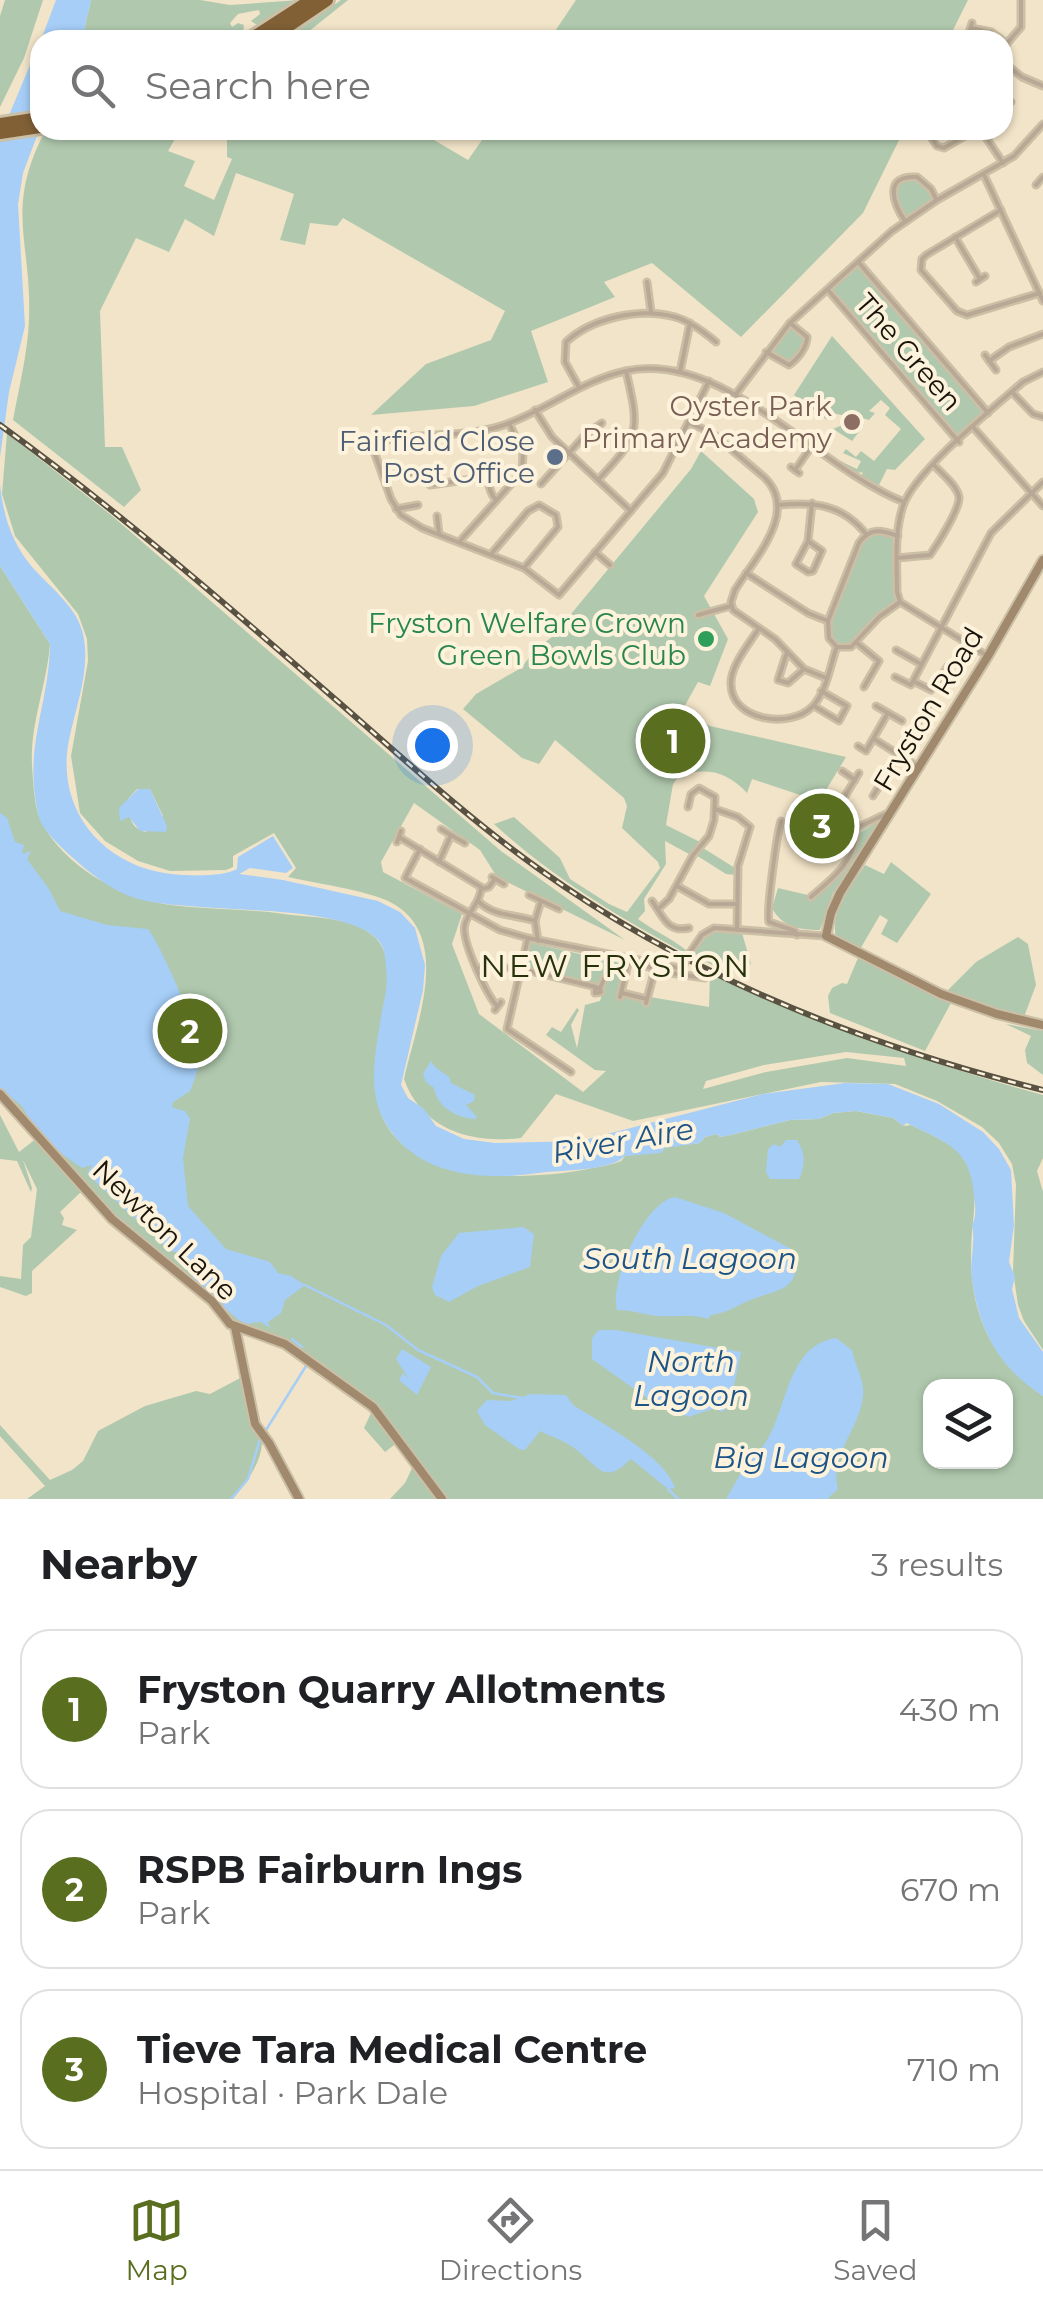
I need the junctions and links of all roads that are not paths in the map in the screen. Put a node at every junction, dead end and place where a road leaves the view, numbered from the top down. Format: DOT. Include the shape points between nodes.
graph roads {
  1 [pos="311,0"];
  2 [pos="327,0"];
  3 [pos="1022,2"];
  4 [pos="971,28"];
  5 [pos="264,30"];
  6 [pos="283,30"];
  7 [pos="981,30"];
  8 [pos="1013,35"];
  9 [pos="1013,70"];
  10 [pos="1043,86"];
  11 [pos="30,120"];
  12 [pos="0,124"];
  13 [pos="1043,124"];
  14 [pos="30,128"];
  15 [pos="0,133"];
  16 [pos="933,140"];
  17 [pos="959,140"];
  18 [pos="986,140"];
  19 [pos="1004,163"];
  20 [pos="984,175"];
  21 [pos="1043,176"];
  22 [pos="1036,185"];
  23 [pos="937,200"];
  24 [pos="1001,210"];
  25 [pos="905,221"];
  26 [pos="955,237"];
  27 [pos="858,263"];
  28 [pos="1043,272"];
  29 [pos="1033,277"];
  30 [pos="981,279"];
  31 [pos="647,282"];
  32 [pos="828,290"];
  33 [pos="1040,293"];
  34 [pos="1043,300"];
  35 [pos="651,314"];
  36 [pos="690,323"];
  37 [pos="790,323"];
  38 [pos="1043,334"];
  39 [pos="716,342"];
  40 [pos="766,352"];
  41 [pos="985,355"];
  42 [pos="989,361"];
  43 [pos="626,370"];
  44 [pos="996,370"];
  45 [pos="680,372"];
  46 [pos="1043,372"];
  47 [pos="709,381"];
  48 [pos="579,387"];
  49 [pos="1012,392"];
  50 [pos="736,394"];
  51 [pos="536,410"];
  52 [pos="988,413"];
  53 [pos="1043,417"];
  54 [pos="509,423"];
  55 [pos="602,423"];
  56 [pos="690,423"];
  57 [pos="974,427"];
  58 [pos="958,442"];
  59 [pos="371,443"];
  60 [pos="364,446"];
  61 [pos="811,448"];
  62 [pos="568,452"];
  63 [pos="481,464"];
  64 [pos="934,465"];
  65 [pos="795,470"];
  66 [pos="413,472"];
  67 [pos="383,477"];
  68 [pos="487,478"];
  69 [pos="598,480"];
  70 [pos="1043,482"];
  71 [pos="541,484"];
  72 [pos="430,485"];
  73 [pos="1032,494"];
  74 [pos="496,500"];
  75 [pos="904,502"];
  76 [pos="812,503"];
  77 [pos="418,505"];
  78 [pos="778,505"];
  79 [pos="1043,506"];
  80 [pos="396,509"];
  81 [pos="630,511"];
  82 [pos="437,516"];
  83 [pos="439,534"];
  84 [pos="866,534"];
  85 [pos="898,536"];
  86 [pos="808,541"];
  87 [pos="460,542"];
  88 [pos="595,552"];
  89 [pos="492,553"];
  90 [pos="897,558"];
  91 [pos="1043,560"];
  92 [pos="610,565"];
  93 [pos="524,568"];
  94 [pos="746,572"];
  95 [pos="900,602"];
  96 [pos="731,606"];
  97 [pos="698,615"];
  98 [pos="828,621"];
  99 [pos="759,628"];
  100 [pos="940,629"];
  101 [pos="856,643"];
  102 [pos="837,646"];
  103 [pos="896,650"];
  104 [pos="787,652"];
  105 [pos="988,656"];
  106 [pos="922,664"];
  107 [pos="948,666"];
  108 [pos="804,668"];
  109 [pos="895,677"];
  110 [pos="826,678"];
  111 [pos="912,683"];
  112 [pos="867,686"];
  113 [pos="822,691"];
  114 [pos="814,706"];
  115 [pos="876,706"];
  116 [pos="928,706"];
  117 [pos="888,713"];
  118 [pos="838,720"];
  119 [pos="902,721"];
  120 [pos="834,730"];
  121 [pos="874,739"];
  122 [pos="858,746"];
  123 [pos="898,754"];
  124 [pos="920,768"];
  125 [pos="842,771"];
  126 [pos="859,774"];
  127 [pos="855,780"];
  128 [pos="873,792"];
  129 [pos="688,807"];
  130 [pos="715,809"];
  131 [pos="890,814"];
  132 [pos="781,821"];
  133 [pos="837,828"];
  134 [pos="441,829"];
  135 [pos="856,830"];
  136 [pos="399,836"];
  137 [pos="451,836"];
  138 [pos="465,843"];
  139 [pos="815,846"];
  140 [pos="420,849"];
  141 [pos="439,862"];
  142 [pos="504,884"];
  143 [pos="676,886"];
  144 [pos="482,889"];
  145 [pos="530,895"];
  146 [pos="812,897"];
  147 [pos="478,900"];
  148 [pos="541,901"];
  149 [pos="652,901"];
  150 [pos="737,904"];
  151 [pos="559,909"];
  152 [pos="658,909"];
  153 [pos="469,914"];
  154 [pos="535,921"];
  155 [pos="690,928"];
  156 [pos="737,930"];
  157 [pos="797,935"];
  158 [pos="826,936"];
  159 [pos="528,938"];
  160 [pos="538,940"];
  161 [pos="630,960"];
  162 [pos="479,968"];
  163 [pos="510,968"];
  164 [pos="655,969"];
  165 [pos="605,977"];
  166 [pos="705,978"];
  167 [pos="498,1006"];
  168 [pos="1043,1025"];
  169 [pos="571,1072"];
  170 [pos="0,1094"];
  171 [pos="235,1327"];
  172 [pos="299,1499"];
  173 [pos="442,1499"];
  1 -- 5 [label="highway"];
  2 -- 6 [label="highway"];
  3 -- 8 [label="street" via="1021,27"];
  4 -- 7 [label="street"];
  9 -- 10 [label="street"];
  11 -- 12 [label="highway"];
  13 -- 19 [label="street"];
  14 -- 15 [label="highway"];
  16 -- 17 [label="street" via="944,148"];
  18 -- 19 [label="street"];
  19 -- 20 [label="street"];
  20 -- 23 [label="street"];
  20 -- 24 [label="street"];
  21 -- 22 [label="street"];
  23 -- 25 [label="street"];
  23 -- 25 [label="street" via="917,177 902,179 892,199"];
  24 -- 26 [label="street"];
  24 -- 29 [label="street"];
  25 -- 27 [label="street"];
  26 -- 30 [label="street"];
  26 -- 33 [label="street" via="920,264 957,311 967,315"];
  27 -- 32 [label="street"];
  27 -- 52 [label="street, The Green"];
  28 -- 29 [label="street"];
  29 -- 33 [label="street"];
  31 -- 35 [label="street"];
  32 -- 37 [label="street"];
  32 -- 58 [label="street, The Green"];
  33 -- 34 [label="street"];
  35 -- 36 [label="street"];
  35 -- 48 [label="street" via="610,319 570,338 564,354"];
  36 -- 39 [label="street"];
  36 -- 45 [label="street"];
  37 -- 40 [label="street"];
  37 -- 40 [label="street" via="807,337 795,360 782,363"];
  38 -- 42 [label="street"];
  40 -- 50 [label="street"];
  41 -- 42 [label="street"];
  42 -- 44 [label="street"];
  43 -- 45 [label="street"];
  43 -- 48 [label="street"];
  43 -- 69 [label="street" via="634,434"];
  45 -- 47 [label="street"];
  46 -- 49 [label="street"];
  47 -- 50 [label="street"];
  47 -- 56 [label="street"];
  48 -- 51 [label="street"];
  49 -- 52 [label="street"];
  49 -- 53 [label="street"];
  50 -- 61 [label="street"];
  51 -- 54 [label="street"];
  51 -- 62 [label="street"];
  52 -- 57 [label="street"];
  54 -- 59 [label="street"];
  54 -- 74 [label="street" via="525,465"];
  55 -- 62 [label="street"];
  56 -- 78 [label="street" via="764,477"];
  56 -- 81 [label="street" via="663,472"];
  57 -- 58 [label="street"];
  57 -- 73 [label="street"];
  58 -- 64 [label="street"];
  59 -- 60 [label="street"];
  59 -- 67 [label="street"];
  61 -- 65 [label="street"];
  61 -- 75 [label="street"];
  62 -- 69 [label="street"];
  62 -- 71 [label="street"];
  63 -- 68 [label="street"];
  64 -- 75 [label="street"];
  64 -- 90 [label="street" via="956,491 957,507 930,555"];
  66 -- 67 [label="street"];
  67 -- 80 [label="street"];
  68 -- 72 [label="street"];
  68 -- 74 [label="street"];
  69 -- 81 [label="street"];
  70 -- 73 [label="street"];
  73 -- 79 [label="street"];
  73 -- 100 [label="street" via="991,533"];
  74 -- 87 [label="street"];
  75 -- 85 [label="street"];
  76 -- 78 [label="street"];
  76 -- 84 [label="street" via="842,511"];
  76 -- 86 [label="street"];
  77 -- 80 [label="street"];
  78 -- 94 [label="street" via="774,527"];
  80 -- 83 [label="street"];
  81 -- 88 [label="street"];
  82 -- 83 [label="street"];
  83 -- 87 [label="street"];
  84 -- 85 [label="street" via="883,530"];
  84 -- 98 [label="street"];
  85 -- 90 [label="street"];
  86 -- 86 [label="street" via="796,560 808,572 822,555"];
  87 -- 89 [label="street"];
  88 -- 92 [label="street"];
  88 -- 93 [label="street" via="559,595"];
  89 -- 93 [label="street"];
  89 -- 93 [label="street" via="534,506 546,506 558,528"];
  90 -- 95 [label="street"];
  91 -- 105 [label="street, Fryston Road"];
  94 -- 96 [label="street"];
  94 -- 98 [label="street"];
  95 -- 100 [label="street"];
  95 -- 101 [label="street"];
  96 -- 97 [label="street"];
  96 -- 99 [label="street"];
  98 -- 102 [label="street" via="826,634"];
  99 -- 104 [label="street"];
  99 -- 114 [label="street" via="732,673 737,703 754,716 792,719"];
  100 -- 105 [label="street"];
  100 -- 106 [label="street"];
  101 -- 102 [label="street"];
  101 -- 112 [label="street" via="879,661"];
  102 -- 110 [label="street"];
  103 -- 106 [label="street"];
  104 -- 108 [label="street"];
  104 -- 108 [label="street" via="778,680 788,683"];
  105 -- 124 [label="street, Fryston Road"];
  106 -- 111 [label="street"];
  107 -- 111 [label="street" via="936,689"];
  108 -- 110 [label="street"];
  109 -- 111 [label="street"];
  110 -- 113 [label="street"];
  113 -- 114 [label="street"];
  113 -- 118 [label="street" via="847,706"];
  114 -- 118 [label="street"];
  115 -- 117 [label="street"];
  116 -- 123 [label="street"];
  117 -- 119 [label="street"];
  117 -- 121 [label="street"];
  118 -- 120 [label="street"];
  121 -- 122 [label="street" via="866,752"];
  121 -- 123 [label="street"];
  123 -- 124 [label="street"];
  123 -- 128 [label="street"];
  124 -- 131 [label="street, Fryston Road"];
  125 -- 127 [label="street"];
  126 -- 127 [label="street"];
  127 -- 133 [label="street" via="834,814"];
  129 -- 130 [label="street" via="699,788 713,793"];
  130 -- 143 [label="street" via="712,830"];
  130 -- 150 [label="street" via="750,827 738,866"];
  131 -- 135 [label="street"];
  131 -- 158 [label="street, Fryston Road" via="834,905"];
  132 -- 157 [label="street" via="766,916"];
  133 -- 135 [label="street"];
  133 -- 139 [label="street"];
  134 -- 137 [label="street"];
  135 -- 146 [label="street" via="845,865"];
  136 -- 140 [label="street"];
  137 -- 138 [label="street"];
  137 -- 141 [label="street"];
  140 -- 141 [label="street"];
  140 -- 153 [label="street" via="405,878"];
  141 -- 144 [label="street"];
  142 -- 144 [label="street" via="493,878"];
  143 -- 150 [label="street" via="704,902"];
  143 -- 152 [label="street"];
  144 -- 147 [label="street"];
  145 -- 148 [label="street"];
  147 -- 153 [label="street"];
  147 -- 154 [label="street" via="508,917"];
  148 -- 151 [label="street"];
  148 -- 154 [label="street"];
  149 -- 152 [label="street"];
  150 -- 156 [label="street"];
  152 -- 155 [label="street" via="675,933"];
  153 -- 159 [label="street"];
  153 -- 162 [label="street" via="464,943"];
  154 -- 160 [label="street"];
  156 -- 157 [label="street"];
  156 -- 161 [label="street, bridge" via="709,930 678,968"];
  157 -- 158 [label="street"];
  158 -- 168 [label="street" via="941,994"];
  159 -- 160 [label="street"];
  159 -- 163 [label="street"];
  160 -- 161 [label="street"];
  161 -- 164 [label="street"];
  161 -- 164 [label="street" via="621,995 646,1001"];
  162 -- 163 [label="street"];
  162 -- 167 [label="street"];
  163 -- 165 [label="street" via="598,987"];
  163 -- 169 [label="street" via="508,1029"];
  164 -- 166 [label="street"];
  170 -- 171 [label="street, Newton Lane" via="112,1219"];
  171 -- 172 [label="street" via="254,1424"];
  171 -- 173 [label="street, Newton Lane" via="285,1344 359,1396 399,1437"];
}
